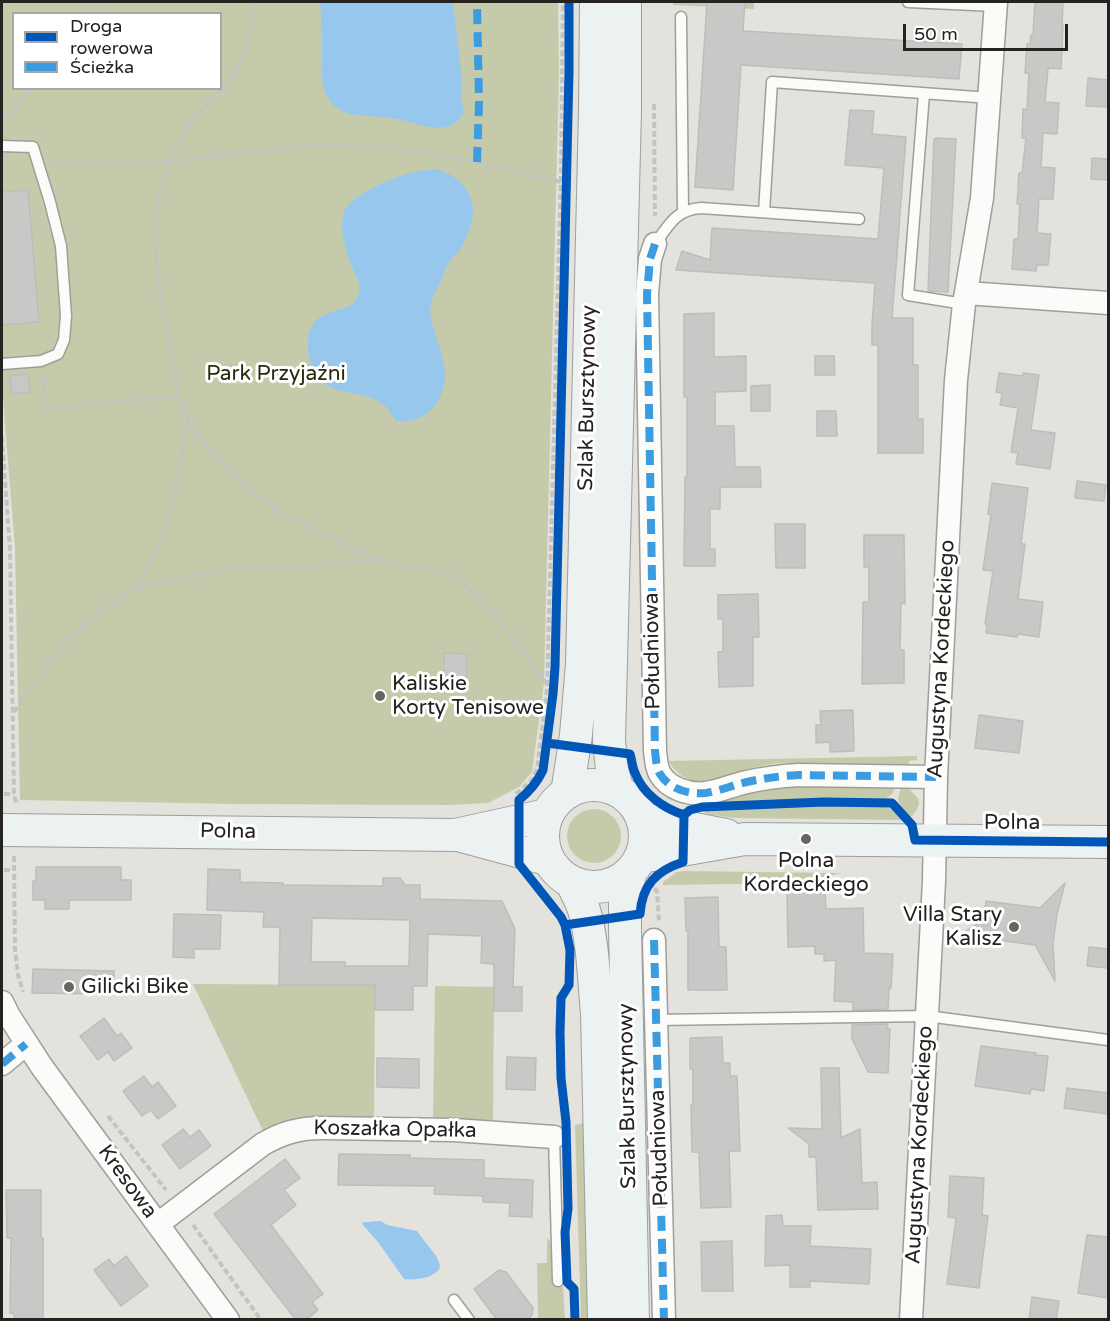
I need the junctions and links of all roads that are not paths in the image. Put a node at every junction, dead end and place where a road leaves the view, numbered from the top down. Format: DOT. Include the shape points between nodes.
graph roads {
  1 [pos="596,2"];
  2 [pos="625,2"];
  3 [pos="908,2"];
  4 [pos="996,4"];
  5 [pos="681,16"];
  6 [pos="924,94"];
  7 [pos="990,98"];
  8 [pos="2,146"];
  9 [pos="682,212"];
  10 [pos="764,212"];
  11 [pos="859,219"];
  12 [pos="655,244"];
  13 [pos="965,299"];
  14 [pos="1108,303"];
  15 [pos="2,364"];
  16 [pos="936,777"];
  17 [pos="618,791"];
  18 [pos="537,806"];
  19 [pos="642,819"];
  20 [pos="455,835"];
  21 [pos="745,839"];
  22 [pos="9,840"];
  23 [pos="934,840"];
  24 [pos="1108,842"];
  25 [pos="547,859"];
  26 [pos="648,878"];
  27 [pos="572,883"];
  28 [pos="654,940"];
  29 [pos="2,1002"];
  30 [pos="927,1016"];
  31 [pos="656,1020"];
  32 [pos="1108,1040"];
  33 [pos="26,1044"];
  34 [pos="2,1064"];
  35 [pos="555,1137"];
  36 [pos="158,1224"];
  37 [pos="558,1281"];
  38 [pos="453,1300"];
  39 [pos="228,1320"];
  40 [pos="469,1320"];
  41 [pos="604,1320"];
  42 [pos="633,1320"];
  43 [pos="664,1320"];
  44 [pos="911,1320"];
  1 -- 18 [label="main road, Szlak Bursztynowy" via="582,664 576,735"];
  2 -- 17 [label="main road, Szlak Bursztynowy" via="609,740"];
  3 -- 4 [label="lane"];
  4 -- 7 [label="street, Augustyna Kordeckiego"];
  5 -- 9 [label="lane"];
  6 -- 7 [label="lane"];
  6 -- 10 [label="lane" via="772,82"];
  6 -- 13 [label="lane" via="908,295"];
  7 -- 13 [label="street, Augustyna Kordeckiego" via="982,198"];
  8 -- 15 [label="lane" via="33,147 61,246 66,316 58,354 41,361"];
  9 -- 10 [label="lane" via="701,208"];
  9 -- 12 [label="lane"];
  10 -- 11 [label="lane"];
  12 -- 16 [label="street, Południowa" via="648,274 647,348 655,751 660,774 668,783 690,793 782,777"];
  13 -- 14 [label="street"];
  13 -- 16 [label="street, Augustyna Kordeckiego" via="956,380"];
  16 -- 23 [label="street, Augustyna Kordeckiego"];
  17 -- 18 [label="main road" via="605,786 579,787"];
  17 -- 19 [label="main road" via="628,798"];
  18 -- 20 [label="main road, Polna"];
  18 -- 25 [label="main road"];
  19 -- 21 [label="main road, Polna"];
  19 -- 26 [label="main road"];
  20 -- 22 [label="main road, Polna"];
  20 -- 25 [label="main road, Polna"];
  21 -- 23 [label="main road, Polna"];
  21 -- 26 [label="main road, Polna"];
  23 -- 24 [label="main road, Polna"];
  23 -- 30 [label="street, Augustyna Kordeckiego"];
  25 -- 27 [label="main road"];
  26 -- 27 [label="main road" via="603,887 587,888"];
  26 -- 42 [label="main road, Szlak Bursztynowy" via="625,902"];
  27 -- 41 [label="main road, Szlak Bursztynowy" via="586,922 597,1014"];
  28 -- 31 [label="street, Południowa"];
  29 -- 33 [label="street, Kresowa"];
  30 -- 31 [label="lane"];
  30 -- 32 [label="lane"];
  30 -- 44 [label="street, Augustyna Kordeckiego"];
  31 -- 43 [label="street, Południowa"];
  33 -- 34 [label="street"];
  33 -- 36 [label="street, Kresowa"];
  35 -- 36 [label="street, Koszałka Opałka" via="454,1130 290,1131 263,1144"];
  35 -- 37 [label="lane"];
  36 -- 39 [label="street, Kresowa"];
  38 -- 40 [label="lane"];
}
